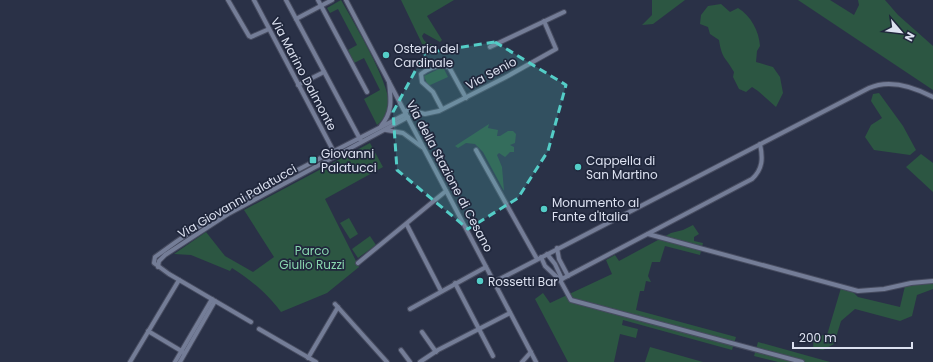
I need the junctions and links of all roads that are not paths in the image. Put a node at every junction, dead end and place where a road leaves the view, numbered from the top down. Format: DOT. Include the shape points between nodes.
graph roads {
  1 [pos="228,0"];
  2 [pos="254,0"];
  3 [pos="286,0"];
  4 [pos="318,0"];
  5 [pos="332,0"];
  6 [pos="346,0"];
  7 [pos="321,6"];
  8 [pos="564,12"];
  9 [pos="296,19"];
  10 [pos="544,21"];
  11 [pos="269,29"];
  12 [pos="490,47"];
  13 [pos="324,72"];
  14 [pos="388,79"];
  15 [pos="298,85"];
  16 [pos="367,92"];
  17 [pos="933,97"];
  18 [pos="466,98"];
  19 [pos="442,109"];
  20 [pos="406,114"];
  21 [pos="382,129"];
  22 [pos="360,141"];
  23 [pos="760,144"];
  24 [pos="425,149"];
  25 [pos="476,150"];
  26 [pos="335,154"];
  27 [pos="446,191"];
  28 [pos="406,225"];
  29 [pos="648,234"];
  30 [pos="557,248"];
  31 [pos="547,254"];
  32 [pos="539,258"];
  33 [pos="358,263"];
  34 [pos="486,267"];
  35 [pos="568,276"];
  36 [pos="179,280"];
  37 [pos="561,280"];
  38 [pos="933,281"];
  39 [pos="494,282"];
  40 [pos="455,283"];
  41 [pos="441,291"];
  42 [pos="214,300"];
  43 [pos="410,309"];
  44 [pos="510,313"];
  45 [pos="251,322"];
  46 [pos="259,328"];
  47 [pos="479,329"];
  48 [pos="148,331"];
  49 [pos="422,332"];
  50 [pos="401,350"];
  51 [pos="183,352"];
  52 [pos="436,352"];
  53 [pos="531,352"];
  54 [pos="493,356"];
  55 [pos="308,358"];
  56 [pos="130,362"];
  57 [pos="175,362"];
  58 [pos="180,362"];
  59 [pos="316,362"];
  60 [pos="387,362"];
  61 [pos="410,362"];
  62 [pos="420,362"];
  63 [pos="522,362"];
  64 [pos="536,362"];
  65 [pos="802,362"];
  1 -- 11 [label="street" via="249,36"];
  2 -- 11 [label="street, Via Marino Dalmonte"];
  3 -- 9 [label="street, Via Marino Dalmonte"];
  4 -- 7 [label="street"];
  5 -- 7 [label="street"];
  6 -- 14 [label="street, Via della Stazione di Cesano"];
  7 -- 9 [label="street"];
  7 -- 16 [label="street"];
  8 -- 10 [label="street"];
  9 -- 13 [label="street, Via Marino Dalmonte"];
  10 -- 12 [label="street"];
  10 -- 18 [label="street, Via Senio" via="556,49"];
  11 -- 15 [label="street, Via Marino Dalmonte"];
  13 -- 15 [label="street"];
  13 -- 22 [label="street, Via Marino Dalmonte"];
  14 -- 20 [label="street, Via della Stazione di Cesano"];
  14 -- 21 [label="street" via="391,109"];
  15 -- 26 [label="street, Via Marino Dalmonte"];
  17 -- 23 [label="street" via="903,86 877,85"];
  18 -- 19 [label="street, Via Senio"];
  18 -- 19 [label="street" via="449,67 439,65 421,74 422,82 432,92"];
  19 -- 20 [label="street, Via Senio" via="430,113 409,110"];
  20 -- 21 [label="street, Via Giovanni Palatucci"];
  20 -- 24 [label="street, Via della Stazione di Cesano"];
  21 -- 22 [label="street, Via Giovanni Palatucci"];
  21 -- 24 [label="street" via="403,133"];
  22 -- 26 [label="street, Via Giovanni Palatucci"];
  23 -- 29 [label="street" via="762,164 752,179"];
  23 -- 30 [label="street"];
  24 -- 27 [label="street, Via della Stazione di Cesano"];
  25 -- 32 [label="street"];
  26 -- 36 [label="street, Via Giovanni Palatucci" via="217,221 165,255 159,261 158,267"];
  27 -- 28 [label="street"];
  27 -- 34 [label="street, Via della Stazione di Cesano"];
  28 -- 33 [label="street"];
  28 -- 41 [label="street"];
  29 -- 35 [label="street"];
  29 -- 38 [label="street" via="858,291"];
  30 -- 31 [label="street"];
  30 -- 35 [label="street" via="559,259"];
  31 -- 32 [label="street"];
  31 -- 37 [label="street" via="555,264"];
  32 -- 37 [label="street"];
  32 -- 39 [label="street"];
  34 -- 39 [label="street, Via della Stazione di Cesano"];
  34 -- 40 [label="street"];
  35 -- 37 [label="street"];
  36 -- 42 [label="street"];
  36 -- 48 [label="street"];
  37 -- 65 [label="street" via="571,300"];
  39 -- 44 [label="street, Via della Stazione di Cesano"];
  40 -- 41 [label="street"];
  40 -- 47 [label="street"];
  41 -- 43 [label="street"];
  42 -- 45 [label="street"];
  42 -- 51 [label="street"];
  44 -- 47 [label="street"];
  44 -- 53 [label="street, Via della Stazione di Cesano"];
  46 -- 55 [label="street"];
  47 -- 52 [label="street"];
  47 -- 54 [label="street"];
  48 -- 51 [label="street"];
  48 -- 56 [label="street"];
  49 -- 52 [label="street"];
  50 -- 61 [label="street"];
  51 -- 57 [label="street"];
  51 -- 58 [label="street"];
  52 -- 62 [label="street"];
  53 -- 63 [label="street"];
  53 -- 64 [label="street, Via della Stazione di Cesano"];
  55 -- 59 [label="street"];
  55 -- 60 [label="street" via="337,306"];
}
